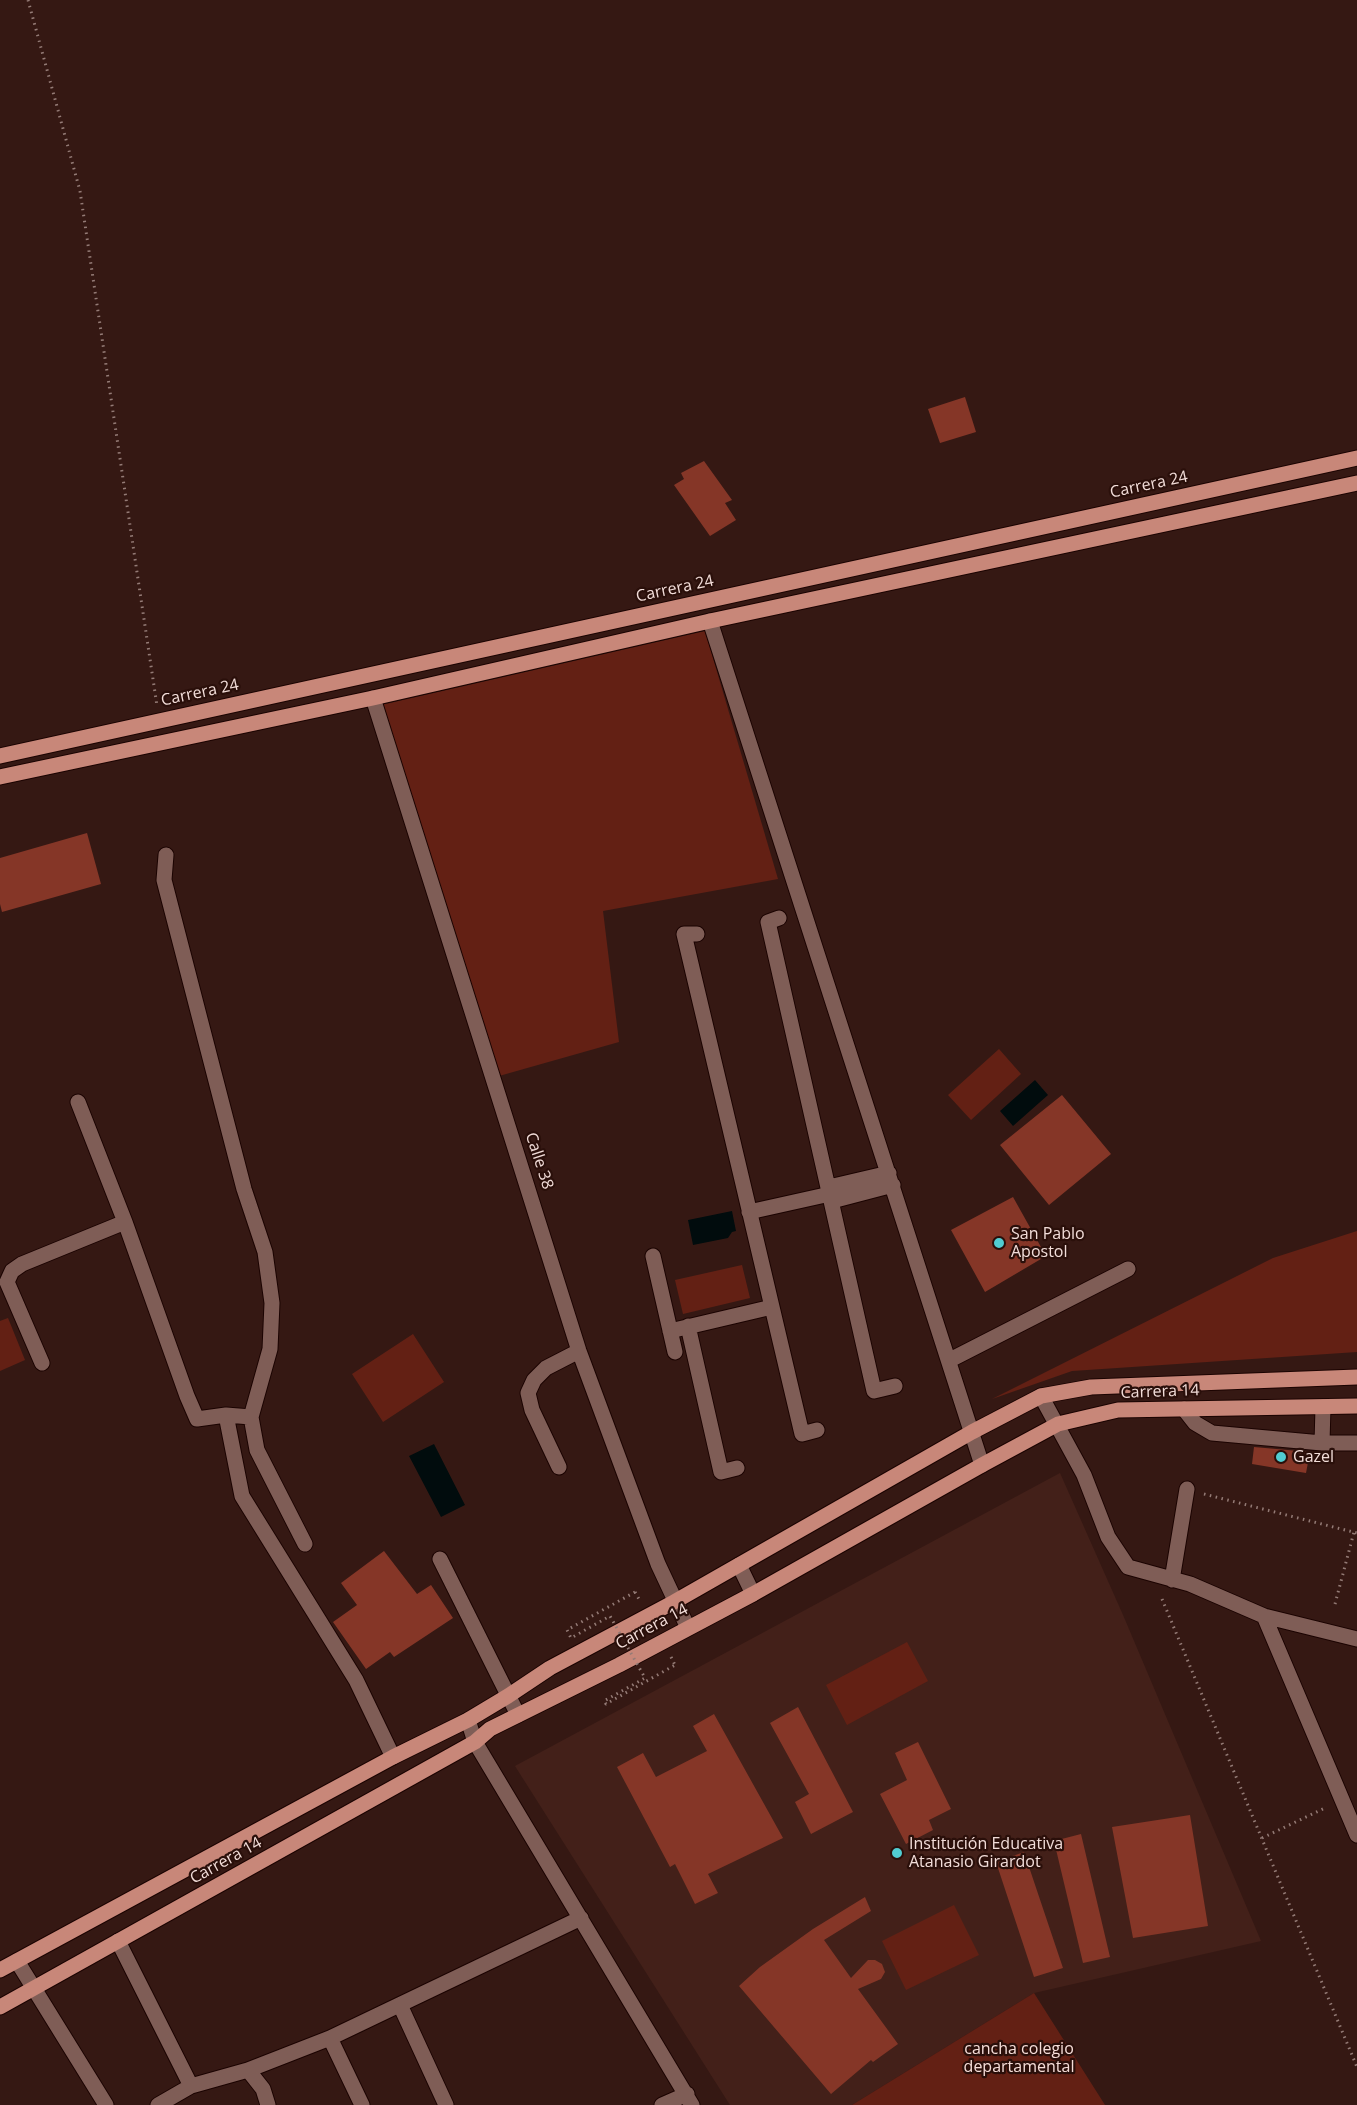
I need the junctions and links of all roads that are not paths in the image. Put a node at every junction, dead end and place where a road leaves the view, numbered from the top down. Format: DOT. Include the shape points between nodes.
graph roads {
  1 [pos="1357,458"];
  2 [pos="1357,483"];
  3 [pos="702,601"];
  4 [pos="710,621"];
  5 [pos="372,698"];
  6 [pos="0,756"];
  7 [pos="0,777"];
  8 [pos="166,855"];
  9 [pos="779,918"];
  10 [pos="697,934"];
  11 [pos="78,1102"];
  12 [pos="891,1179"];
  13 [pos="830,1194"];
  14 [pos="749,1212"];
  15 [pos="125,1222"];
  16 [pos="652,1256"];
  17 [pos="1128,1269"];
  18 [pos="772,1307"];
  19 [pos="688,1326"];
  20 [pos="670,1330"];
  21 [pos="579,1351"];
  22 [pos="675,1352"];
  23 [pos="950,1360"];
  24 [pos="42,1363"];
  25 [pos="1357,1377"];
  26 [pos="895,1386"];
  27 [pos="1041,1396"];
  28 [pos="1357,1406"];
  29 [pos="1323,1407"];
  30 [pos="1184,1409"];
  31 [pos="226,1414"];
  32 [pos="251,1417"];
  33 [pos="1058,1424"];
  34 [pos="817,1430"];
  35 [pos="972,1432"];
  36 [pos="1322,1443"];
  37 [pos="1357,1443"];
  38 [pos="982,1465"];
  39 [pos="559,1467"];
  40 [pos="737,1468"];
  41 [pos="1187,1489"];
  42 [pos="304,1544"];
  43 [pos="440,1559"];
  44 [pos="739,1565"];
  45 [pos="1172,1580"];
  46 [pos="753,1594"];
  47 [pos="674,1602"];
  48 [pos="1264,1616"];
  49 [pos="688,1628"];
  50 [pos="1357,1639"];
  51 [pos="508,1696"];
  52 [pos="518,1715"];
  53 [pos="468,1720"];
  54 [pos="475,1742"];
  55 [pos="393,1757"];
  56 [pos="1357,1835"];
  57 [pos="581,1918"];
  58 [pos="118,1941"];
  59 [pos="17,1961"];
  60 [pos="0,1970"];
  61 [pos="33,1988"];
  62 [pos="400,2005"];
  63 [pos="0,2007"];
  64 [pos="330,2038"];
  65 [pos="248,2070"];
  66 [pos="192,2086"];
  67 [pos="690,2099"];
  68 [pos="106,2105"];
  69 [pos="158,2105"];
  70 [pos="268,2105"];
  71 [pos="363,2105"];
  72 [pos="446,2105"];
  73 [pos="663,2105"];
  1 -- 3 [label="main road, Carrera 24"];
  2 -- 4 [label="main road"];
  3 -- 4 [label="main road"];
  3 -- 6 [label="main road, Carrera 24"];
  4 -- 5 [label="main road"];
  4 -- 12 [label="street"];
  5 -- 7 [label="main road"];
  5 -- 21 [label="street, Calle 38"];
  8 -- 32 [label="street" via="164,880 244,1189 265,1252 272,1303 270,1349"];
  9 -- 13 [label="street" via="768,921"];
  10 -- 14 [label="street" via="684,934"];
  11 -- 15 [label="street"];
  12 -- 13 [label="street"];
  12 -- 23 [label="street"];
  13 -- 14 [label="street"];
  13 -- 26 [label="street" via="874,1391"];
  14 -- 18 [label="street"];
  15 -- 24 [label="street" via="12,1271 7,1282"];
  15 -- 31 [label="street" via="197,1419"];
  16 -- 20 [label="street"];
  17 -- 23 [label="street"];
  18 -- 19 [label="street"];
  18 -- 34 [label="street" via="802,1434"];
  19 -- 20 [label="street"];
  19 -- 40 [label="street" via="721,1472"];
  20 -- 22 [label="street"];
  21 -- 39 [label="street" via="546,1368 528,1392 532,1410"];
  21 -- 47 [label="street, Calle 38"];
  23 -- 35 [label="street"];
  25 -- 27 [label="main road, Carrera 14" via="1091,1387"];
  27 -- 33 [label="street"];
  27 -- 35 [label="main road, Carrera 14"];
  28 -- 29 [label="main road, Carrera 14"];
  29 -- 30 [label="main road, Carrera 14"];
  29 -- 36 [label="street"];
  30 -- 33 [label="main road, Carrera 14" via="1118,1410"];
  30 -- 36 [label="street" via="1195,1423 1212,1433"];
  31 -- 32 [label="street"];
  31 -- 55 [label="street" via="242,1496 356,1680"];
  32 -- 42 [label="street" via="257,1450"];
  33 -- 38 [label="main road, Carrera 14"];
  33 -- 45 [label="street" via="1084,1475 1108,1537 1128,1568"];
  35 -- 38 [label="street"];
  35 -- 44 [label="main road, Carrera 14"];
  36 -- 37 [label="street"];
  38 -- 46 [label="main road, Carrera 14"];
  41 -- 45 [label="street"];
  43 -- 51 [label="street"];
  44 -- 46 [label="street"];
  44 -- 47 [label="main road, Carrera 14"];
  45 -- 48 [label="street"];
  46 -- 49 [label="main road, Carrera 14"];
  47 -- 49 [label="street, Calle 38"];
  47 -- 51 [label="main road, Carrera 14" via="550,1668"];
  48 -- 50 [label="street"];
  48 -- 56 [label="street"];
  49 -- 52 [label="main road, Carrera 14"];
  51 -- 52 [label="street"];
  51 -- 53 [label="main road, Carrera 14"];
  52 -- 54 [label="main road, Carrera 14" via="490,1729"];
  53 -- 54 [label="street"];
  53 -- 55 [label="main road, Carrera 14"];
  54 -- 57 [label="street"];
  54 -- 58 [label="main road, Carrera 14"];
  55 -- 59 [label="main road, Carrera 14"];
  57 -- 62 [label="street"];
  57 -- 67 [label="street"];
  58 -- 61 [label="main road, Carrera 14"];
  58 -- 66 [label="street"];
  59 -- 60 [label="main road, Carrera 14"];
  59 -- 61 [label="street"];
  61 -- 63 [label="main road, Carrera 14"];
  61 -- 68 [label="street"];
  62 -- 64 [label="street"];
  62 -- 72 [label="street"];
  64 -- 65 [label="street"];
  64 -- 71 [label="street"];
  65 -- 66 [label="street"];
  65 -- 70 [label="street" via="263,2089"];
  66 -- 69 [label="street"];
  67 -- 73 [label="street"];
}
